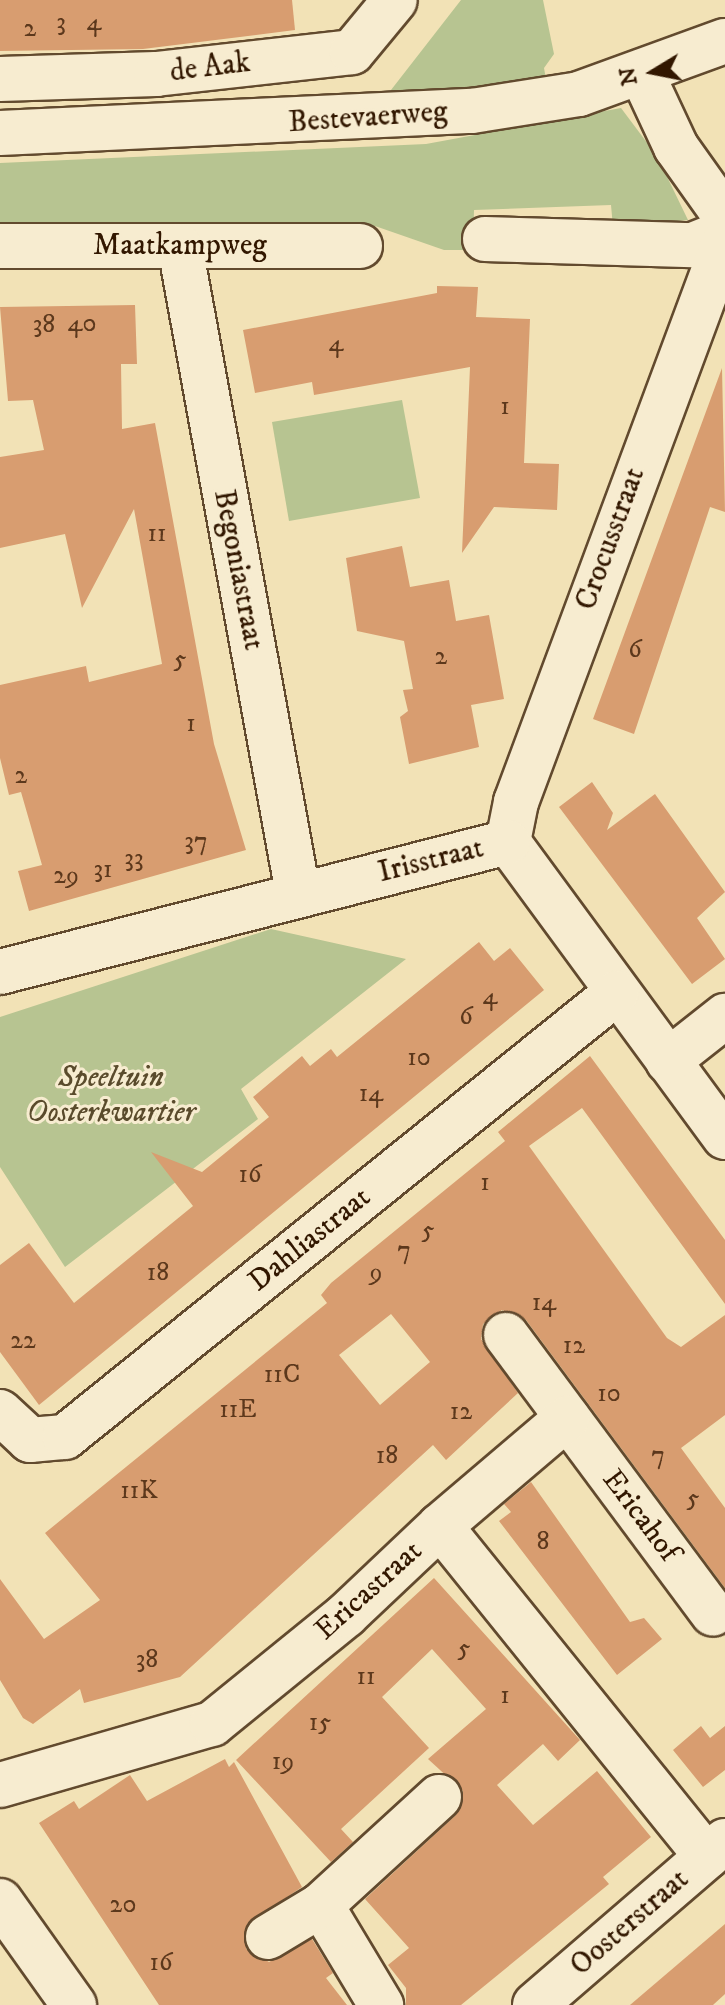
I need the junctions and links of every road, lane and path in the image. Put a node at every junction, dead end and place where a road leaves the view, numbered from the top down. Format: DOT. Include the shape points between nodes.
graph roads {
  1 [pos="395,0"];
  2 [pos="725,41"];
  3 [pos="642,74"];
  4 [pos="0,79"];
  5 [pos="0,133"];
  6 [pos="725,216"];
  7 [pos="725,232"];
  8 [pos="485,239"];
  9 [pos="725,240"];
  10 [pos="0,246"];
  11 [pos="360,246"];
  12 [pos="180,247"];
  13 [pos="508,842"];
  14 [pos="298,893"];
  15 [pos="0,971"];
  16 [pos="616,993"];
  17 [pos="725,1016"];
  18 [pos="668,1061"];
  19 [pos="725,1137"];
  20 [pos="506,1335"];
  21 [pos="0,1412"];
  22 [pos="567,1418"];
  23 [pos="440,1526"];
  24 [pos="713,1614"];
  25 [pos="0,1785"];
  26 [pos="439,1797"];
  27 [pos="716,1849"];
  28 [pos="321,1905"];
  29 [pos="6,1919"];
  30 [pos="268,1937"];
  31 [pos="74,2005"];
  32 [pos="381,2005"];
  33 [pos="535,2005"];
  1 -- 4 [label="street, de Aak" via="352,52 156,74"];
  2 -- 3 [label="street, Bestevaerweg"];
  3 -- 5 [label="street, Bestevaerweg" via="563,98 356,122"];
  3 -- 6 [label="street" via="676,147"];
  7 -- 8 [label="street" via="693,245"];
  9 -- 13 [label="street, Crocusstraat" via="534,751"];
  10 -- 12 [label="street, Maatkampweg"];
  11 -- 12 [label="street, Maatkampweg"];
  12 -- 14 [label="street, Begoniastraat"];
  13 -- 14 [label="street, Irisstraat"];
  13 -- 16 [label="street, Irisstraat"];
  14 -- 15 [label="street, Irisstraat"];
  16 -- 18 [label="street, Irisstraat"];
  16 -- 21 [label="street, Dahliastraat" via="65,1437 30,1440"];
  17 -- 18 [label="street"];
  18 -- 19 [label="street, Irisstraat"];
  20 -- 22 [label="street, Ericahof"];
  22 -- 23 [label="street"];
  22 -- 24 [label="street, Ericahof"];
  23 -- 25 [label="street, Ericastraat" via="346,1615 212,1724"];
  23 -- 27 [label="street, Ericastraat"];
  26 -- 28 [label="street"];
  27 -- 33 [label="street, Oosterstraat"];
  28 -- 30 [label="street"];
  28 -- 32 [label="street"];
  29 -- 31 [label="street"];
}
